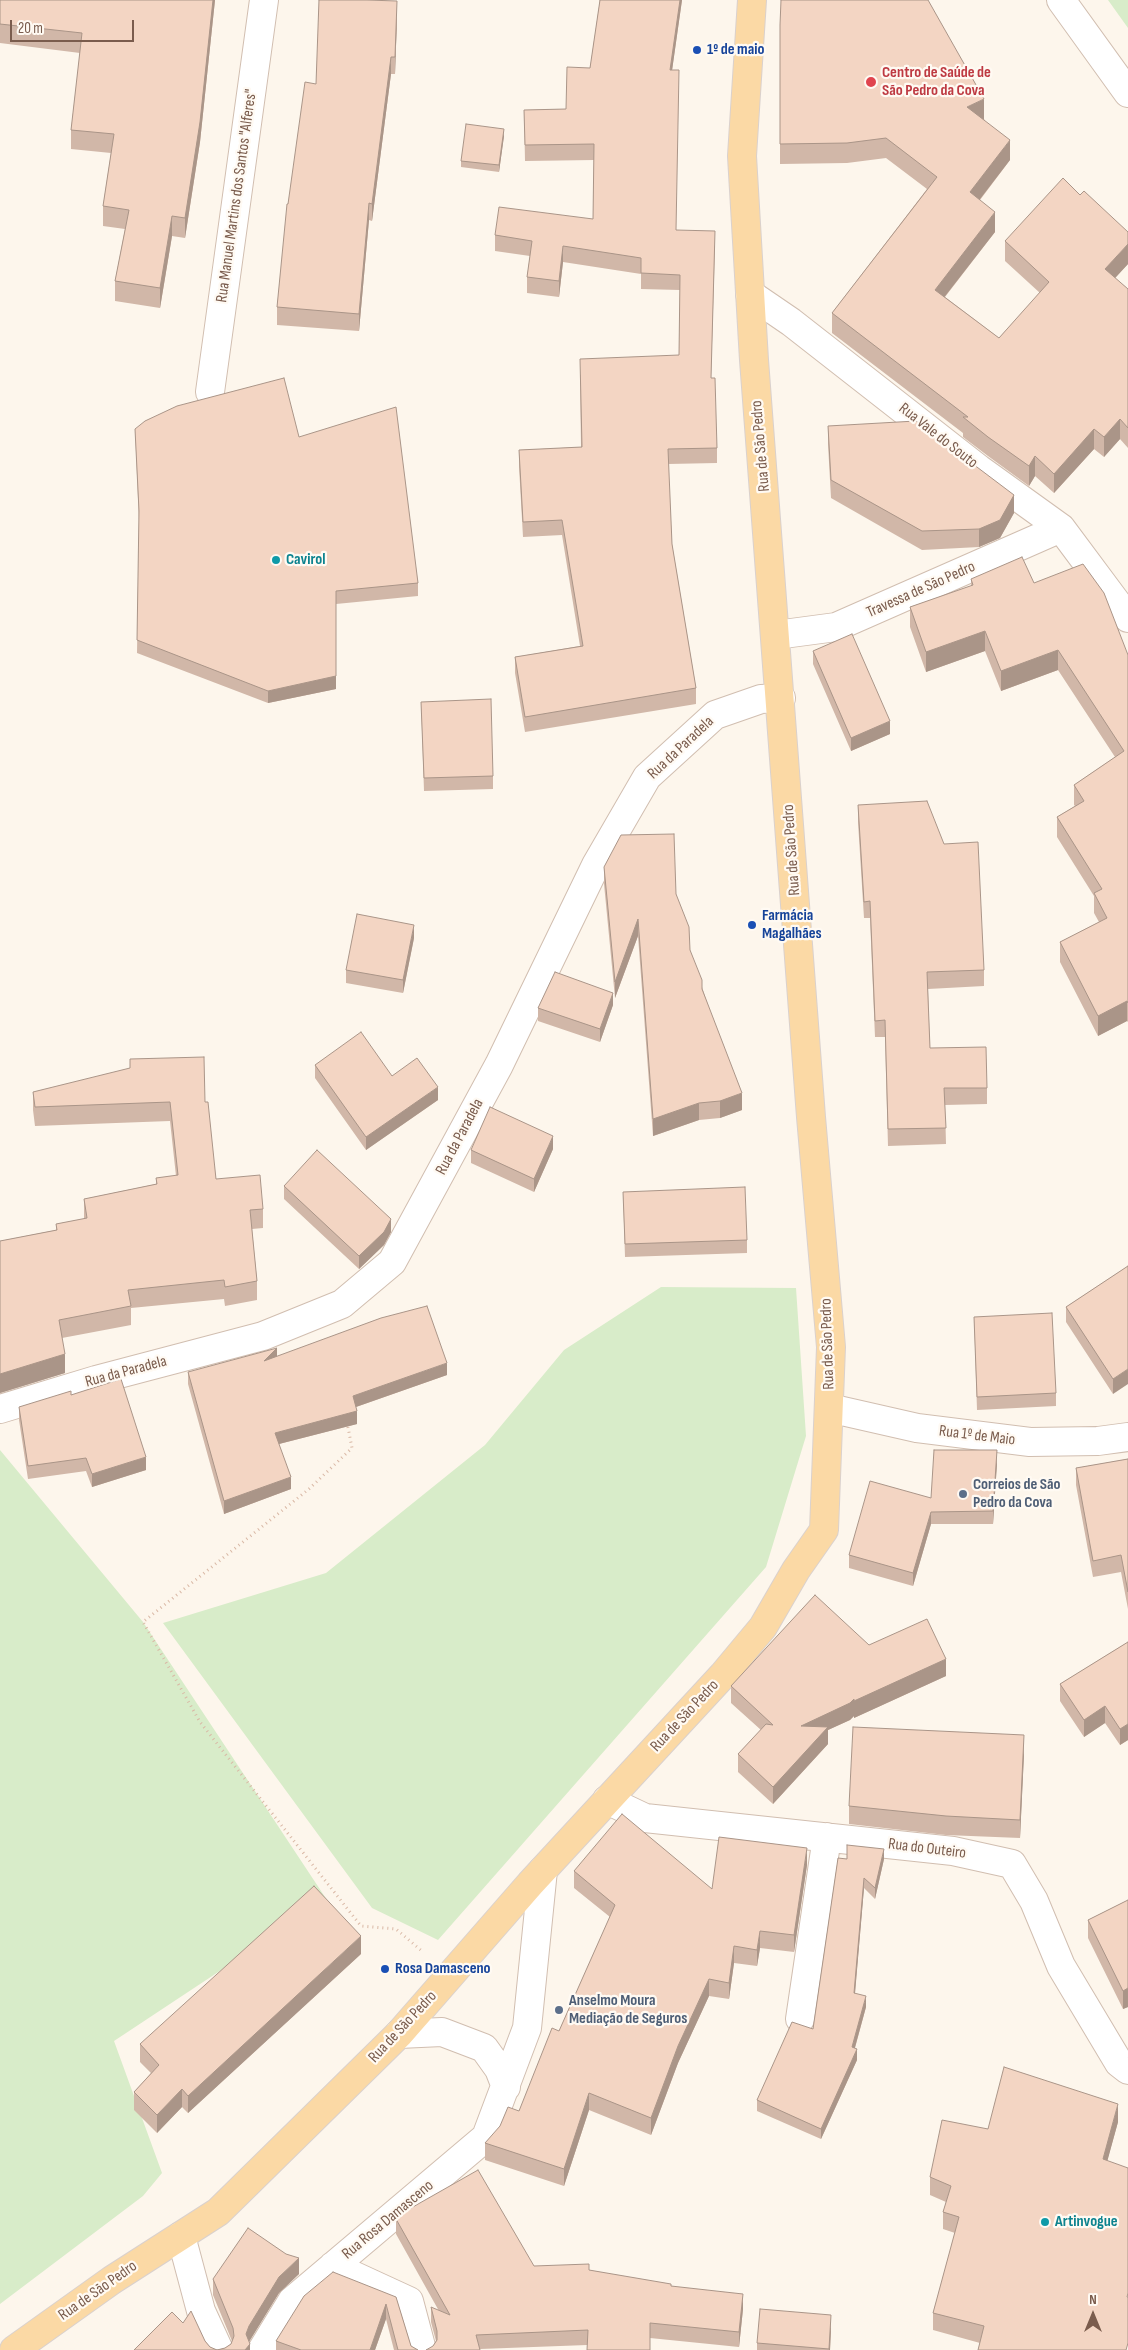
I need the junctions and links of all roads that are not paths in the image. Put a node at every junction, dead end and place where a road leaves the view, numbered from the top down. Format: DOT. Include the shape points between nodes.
graph roads {
  1 [pos="264,0"];
  2 [pos="752,0"];
  3 [pos="1061,0"];
  4 [pos="1128,93"];
  5 [pos="750,294"];
  6 [pos="210,392"];
  7 [pos="1061,528"];
  8 [pos="1128,618"];
  9 [pos="776,635"];
  10 [pos="780,698"];
  11 [pos="829,1408"];
  12 [pos="0,1409"];
  13 [pos="1128,1437"];
  14 [pos="607,1800"];
  15 [pos="827,1837"];
  16 [pos="543,1870"];
  17 [pos="800,2019"];
  18 [pos="399,2034"];
  19 [pos="1128,2070"];
  20 [pos="506,2087"];
  21 [pos="181,2236"];
  22 [pos="333,2266"];
  23 [pos="14,2350"];
  24 [pos="219,2350"];
  25 [pos="262,2350"];
  26 [pos="422,2350"];
  1 -- 6 [label="street, Rua Manuel Martins dos Santos \"Alferes\""];
  2 -- 5 [label="main road, Rua de São Pedro" via="742,156"];
  3 -- 4 [label="street"];
  5 -- 7 [label="street, Rua Vale do Souto" via="792,322 971,463"];
  5 -- 9 [label="main road, Rua de São Pedro"];
  7 -- 8 [label="street, Rua Vale do Souto"];
  7 -- 9 [label="street, Travessa de São Pedro" via="836,627"];
  9 -- 10 [label="main road, Rua de São Pedro"];
  10 -- 11 [label="main road, Rua de São Pedro" via="831,1347"];
  10 -- 12 [label="street, Rua da Paradela" via="761,699 715,715 647,777 596,866 499,1064 392,1262 342,1304 263,1336"];
  11 -- 13 [label="street, Rua 1º de Maio" via="917,1428 1030,1442"];
  11 -- 14 [label="main road, Rua de São Pedro" via="824,1530 763,1627"];
  14 -- 15 [label="street, Rua do Outeiro" via="645,1818"];
  14 -- 16 [label="main road, Rua de São Pedro"];
  15 -- 17 [label="street"];
  15 -- 19 [label="street, Rua do Outeiro" via="953,1851 1012,1864 1034,1901 1061,1966 1119,2063"];
  16 -- 18 [label="main road, Rua de São Pedro"];
  16 -- 20 [label="street, Rua Rosa Damasceno" via="527,2028"];
  18 -- 20 [label="street" via="442,2032 484,2048 499,2069"];
  18 -- 21 [label="main road, Rua de São Pedro" via="218,2212"];
  20 -- 22 [label="street, Rua Rosa Damasceno" via="486,2137"];
  21 -- 23 [label="main road, Rua de São Pedro" via="112,2280"];
  21 -- 24 [label="street" via="200,2311"];
  22 -- 25 [label="street, Rua Rosa Damasceno" via="292,2301"];
  22 -- 26 [label="street" via="409,2301"];
}
